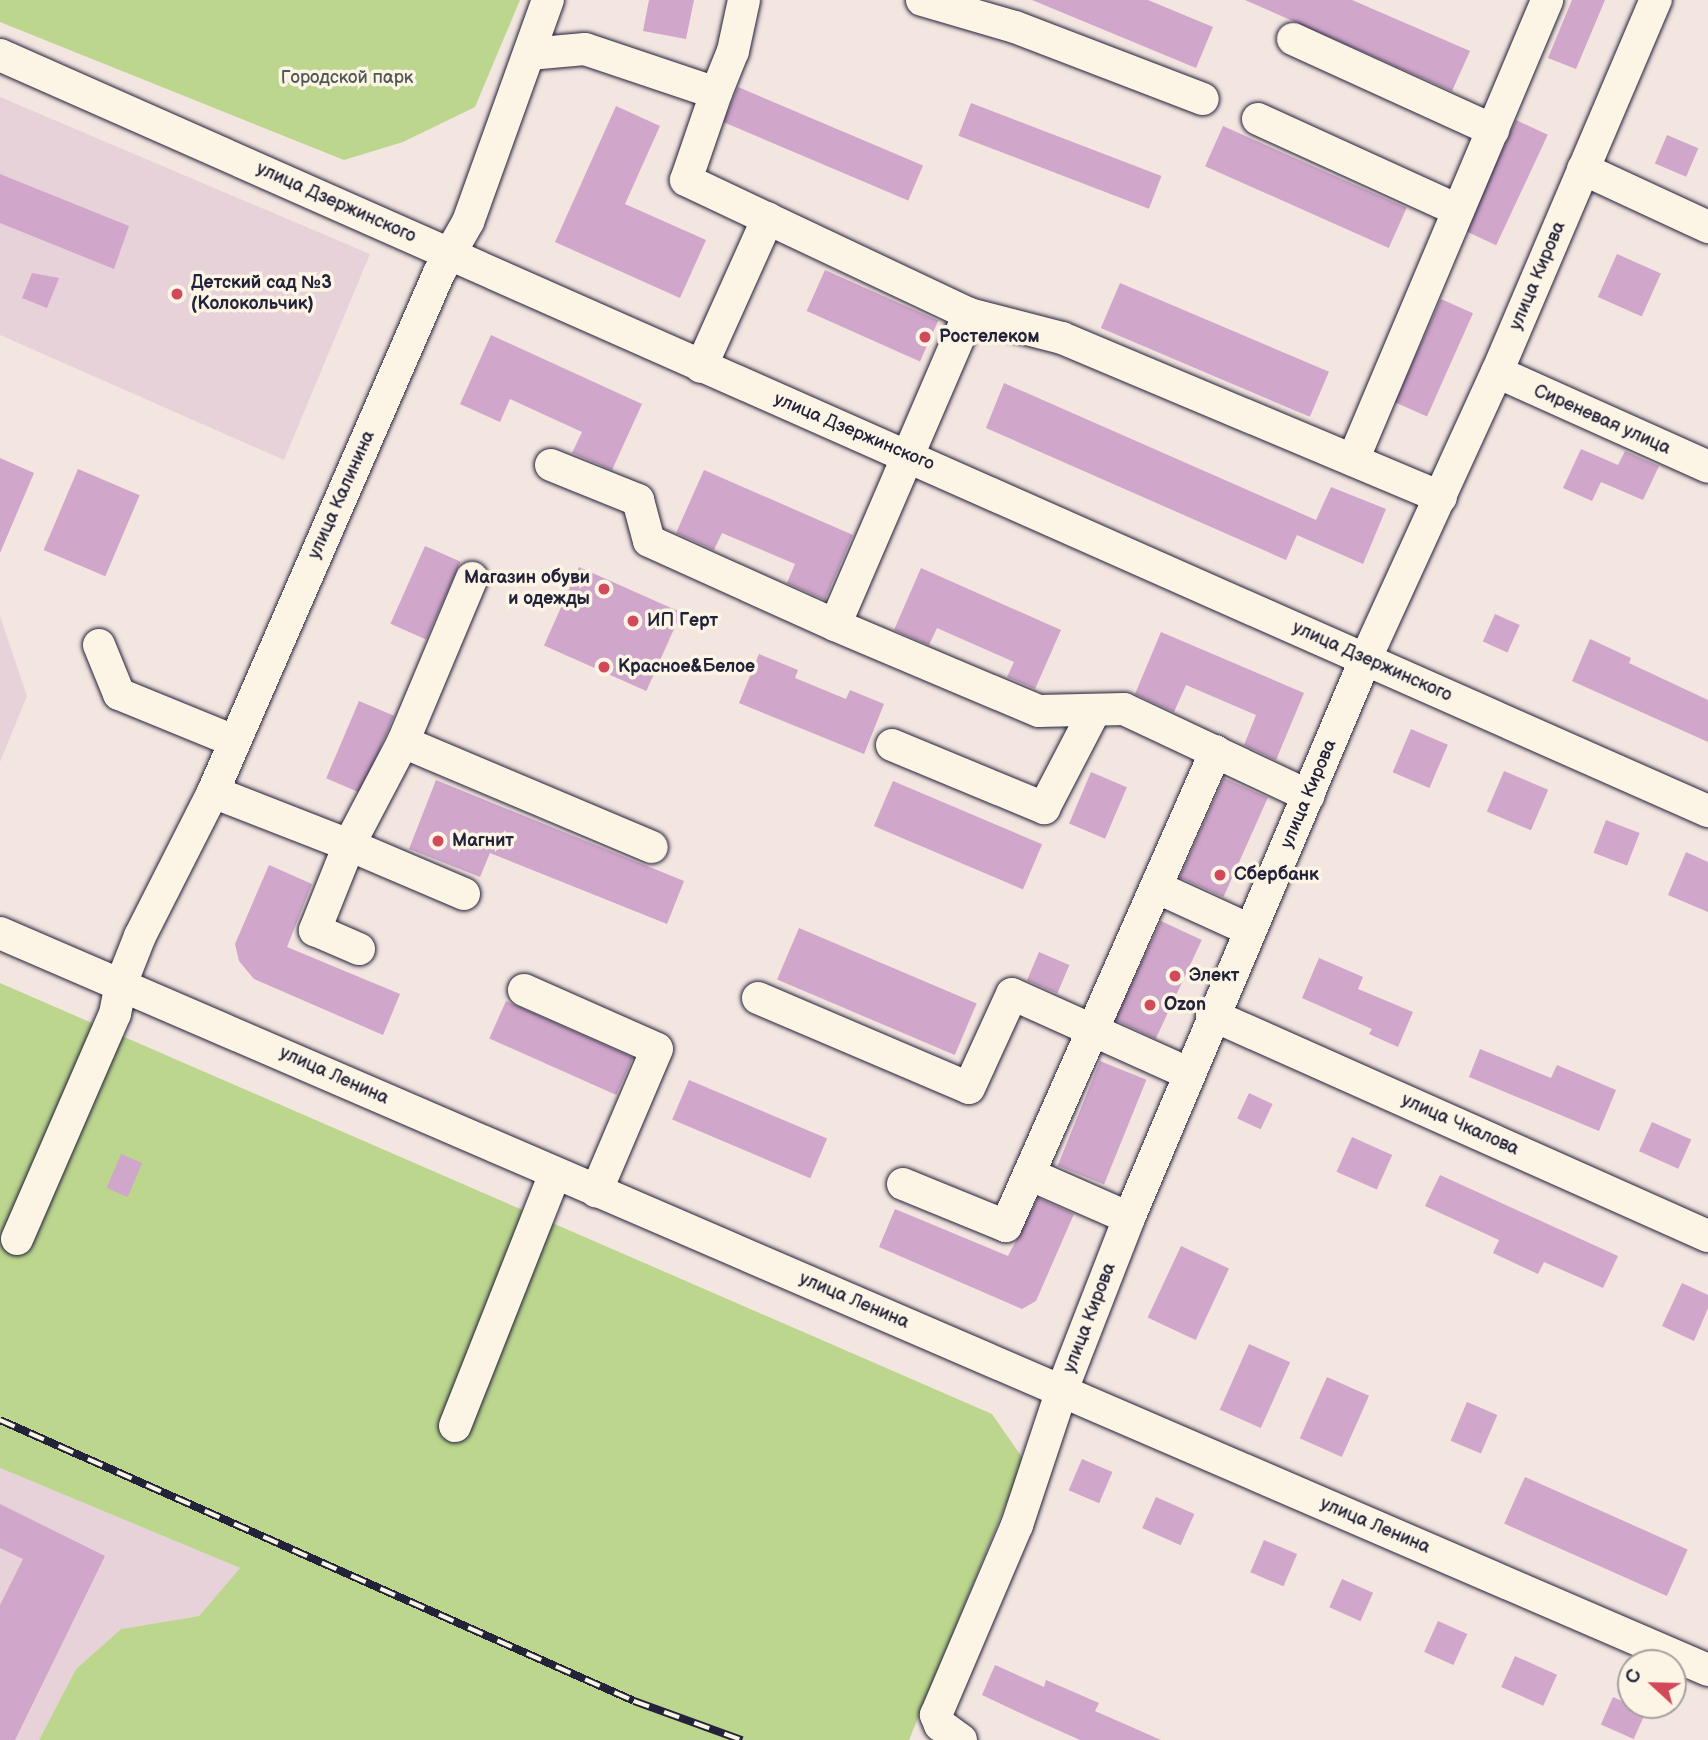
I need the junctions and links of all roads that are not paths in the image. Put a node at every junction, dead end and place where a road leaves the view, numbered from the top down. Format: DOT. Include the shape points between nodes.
graph roads {
  1 [pos="548,0"];
  2 [pos="744,0"];
  3 [pos="922,0"];
  4 [pos="1547,0"];
  5 [pos="1656,0"];
  6 [pos="1293,39"];
  7 [pos="529,54"];
  8 [pos="0,55"];
  9 [pos="716,93"];
  10 [pos="1203,99"];
  11 [pos="1258,119"];
  12 [pos="1493,130"];
  13 [pos="1583,169"];
  14 [pos="1458,210"];
  15 [pos="768,218"];
  16 [pos="1708,227"];
  17 [pos="449,252"];
  18 [pos="969,314"];
  19 [pos="701,366"];
  20 [pos="1497,372"];
  21 [pos="906,454"];
  22 [pos="1353,460"];
  23 [pos="551,465"];
  24 [pos="1708,467"];
  25 [pos="1441,497"];
  26 [pos="472,579"];
  27 [pos="835,625"];
  28 [pos="99,645"];
  29 [pos="1365,660"];
  30 [pos="1095,710"];
  31 [pos="234,741"];
  32 [pos="403,742"];
  33 [pos="892,746"];
  34 [pos="1216,751"];
  35 [pos="214,792"];
  36 [pos="1309,796"];
  37 [pos="1708,811"];
  38 [pos="349,845"];
  39 [pos="652,847"];
  40 [pos="1156,887"];
  41 [pos="464,894"];
  42 [pos="1251,930"];
  43 [pos="0,933"];
  44 [pos="359,949"];
  45 [pos="121,984"];
  46 [pos="524,990"];
  47 [pos="758,998"];
  48 [pos="1212,1015"];
  49 [pos="1093,1030"];
  50 [pos="1188,1073"];
  51 [pos="555,1174"];
  52 [pos="1029,1174"];
  53 [pos="903,1184"];
  54 [pos="596,1192"];
  55 [pos="1129,1218"];
  56 [pos="1708,1236"];
  57 [pos="17,1239"];
  58 [pos="1062,1390"];
  59 [pos="455,1426"];
  60 [pos="1708,1670"];
  61 [pos="961,1740"];
  1 -- 7 [label="street, улица Калинина"];
  2 -- 9 [label="street" via="733,51"];
  3 -- 10 [label="street" via="1015,27"];
  4 -- 12 [label="street"];
  5 -- 13 [label="street, улица Кирова"];
  6 -- 12 [label="street"];
  7 -- 9 [label="street" via="585,49"];
  7 -- 17 [label="street, улица Калинина" via="468,222"];
  8 -- 17 [label="street, улица Дзержинского"];
  9 -- 15 [label="street" via="686,180"];
  11 -- 14 [label="street"];
  12 -- 14 [label="street"];
  13 -- 16 [label="street"];
  13 -- 20 [label="street, улица Кирова"];
  14 -- 22 [label="street"];
  15 -- 18 [label="street"];
  15 -- 19 [label="street"];
  17 -- 19 [label="street, улица Дзержинского"];
  17 -- 31 [label="street, улица Калинина"];
  18 -- 21 [label="street"];
  18 -- 22 [label="street" via="1062,338"];
  19 -- 21 [label="street, улица Дзержинского"];
  20 -- 24 [label="street, Сиреневая улица"];
  20 -- 25 [label="street, улица Кирова"];
  21 -- 27 [label="street"];
  21 -- 29 [label="street, улица Дзержинского"];
  22 -- 25 [label="street"];
  23 -- 27 [label="street" via="638,500 649,541"];
  25 -- 29 [label="street, улица Кирова"];
  26 -- 32 [label="street"];
  27 -- 30 [label="street" via="1039,711"];
  28 -- 31 [label="street" via="119,694"];
  29 -- 36 [label="street, улица Кирова"];
  29 -- 37 [label="street, улица Дзержинского"];
  30 -- 33 [label="street" via="1044,808"];
  30 -- 34 [label="street" via="1124,709"];
  31 -- 35 [label="street, улица Калинина"];
  32 -- 38 [label="street"];
  32 -- 39 [label="street"];
  34 -- 36 [label="street"];
  34 -- 40 [label="street"];
  35 -- 38 [label="street"];
  35 -- 45 [label="street, улица Калинина"];
  36 -- 42 [label="street, улица Кирова"];
  38 -- 41 [label="street"];
  38 -- 44 [label="street" via="315,930"];
  40 -- 42 [label="street"];
  40 -- 49 [label="street"];
  42 -- 48 [label="street, улица Кирова"];
  43 -- 45 [label="street, улица Ленина"];
  45 -- 51 [label="street, улица Ленина"];
  45 -- 57 [label="street, улица Калинина" via="115,1014"];
  46 -- 54 [label="street" via="657,1049"];
  47 -- 49 [label="street" via="969,1088 1012,994"];
  48 -- 50 [label="street, улица Кирова"];
  48 -- 56 [label="street, улица Чкалова"];
  49 -- 50 [label="street"];
  49 -- 52 [label="street"];
  50 -- 55 [label="street, улица Кирова"];
  51 -- 54 [label="street, улица Ленина"];
  51 -- 59 [label="street"];
  52 -- 53 [label="street" via="1006,1226"];
  52 -- 55 [label="street"];
  54 -- 58 [label="street, улица Ленина"];
  55 -- 58 [label="street, улица Кирова"];
  58 -- 60 [label="street, улица Ленина"];
  58 -- 61 [label="street, улица Кирова" via="1017,1525 936,1715 940,1725"];
}
